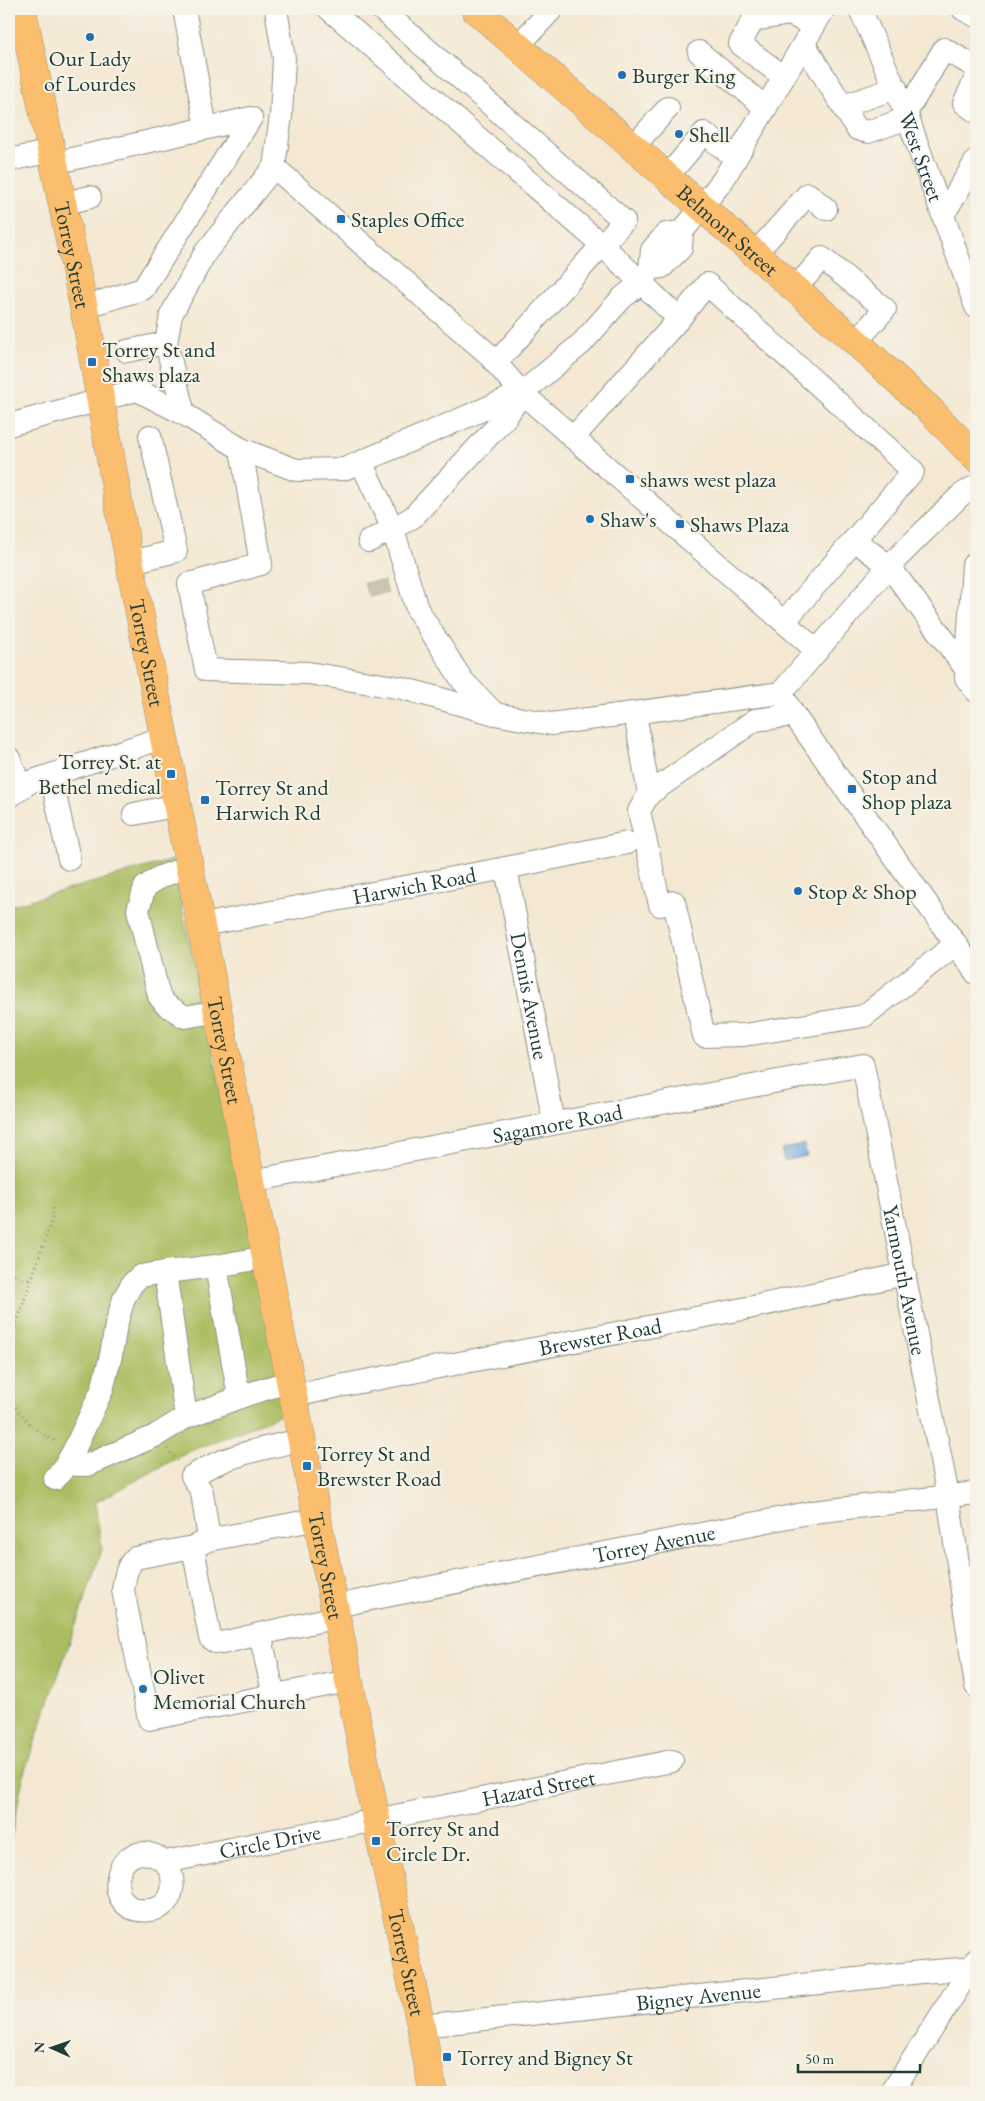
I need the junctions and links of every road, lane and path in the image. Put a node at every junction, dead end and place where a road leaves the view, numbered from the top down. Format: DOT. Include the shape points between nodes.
graph roads {
  1 [pos="22,9"];
  2 [pos="184,9"];
  3 [pos="276,9"];
  4 [pos="329,9"];
  5 [pos="381,9"];
  6 [pos="474,9"];
  7 [pos="552,9"];
  8 [pos="860,9"];
  9 [pos="964,9"];
  10 [pos="976,16"];
  11 [pos="814,26"];
  12 [pos="518,47"];
  13 [pos="699,52"];
  14 [pos="976,67"];
  15 [pos="784,77"];
  16 [pos="976,78"];
  17 [pos="896,88"];
  18 [pos="843,106"];
  19 [pos="668,108"];
  20 [pos="766,108"];
  21 [pos="976,112"];
  22 [pos="907,116"];
  23 [pos="206,128"];
  24 [pos="632,147"];
  25 [pos="53,157"];
  26 [pos="736,158"];
  27 [pos="9,160"];
  28 [pos="976,161"];
  29 [pos="274,167"];
  30 [pos="667,177"];
  31 [pos="90,197"];
  32 [pos="62,204"];
  33 [pos="701,209"];
  34 [pos="826,209"];
  35 [pos="943,215"];
  36 [pos="602,245"];
  37 [pos="754,255"];
  38 [pos="645,276"];
  39 [pos="794,290"];
  40 [pos="83,307"];
  41 [pos="976,307"];
  42 [pos="678,319"];
  43 [pos="856,342"];
  44 [pos="166,343"];
  45 [pos="127,351"];
  46 [pos="496,363"];
  47 [pos="522,393"];
  48 [pos="100,401"];
  49 [pos="184,414"];
  50 [pos="9,425"];
  51 [pos="150,436"];
  52 [pos="574,438"];
  53 [pos="241,449"];
  54 [pos="976,458"];
  55 [pos="361,462"];
  56 [pos="976,486"];
  57 [pos="394,529"];
  58 [pos="854,540"];
  59 [pos="369,541"];
  60 [pos="131,562"];
  61 [pos="973,565"];
  62 [pos="889,566"];
  63 [pos="975,602"];
  64 [pos="784,622"];
  65 [pos="817,651"];
  66 [pos="966,669"];
  67 [pos="976,691"];
  68 [pos="781,693"];
  69 [pos="495,714"];
  70 [pos="635,714"];
  71 [pos="794,716"];
  72 [pos="165,738"];
  73 [pos="9,758"];
  74 [pos="51,776"];
  75 [pos="15,792"];
  76 [pos="649,794"];
  77 [pos="178,805"];
  78 [pos="134,814"];
  79 [pos="627,843"];
  80 [pos="69,859"];
  81 [pos="190,866"];
  82 [pos="506,868"];
  83 [pos="202,925"];
  84 [pos="956,944"];
  85 [pos="976,973"];
  86 [pos="219,1011"];
  87 [pos="863,1065"];
  88 [pos="554,1123"];
  89 [pos="252,1181"];
  90 [pos="53,1206"];
  91 [pos="267,1257"];
  92 [pos="216,1266"];
  93 [pos="9,1272"];
  94 [pos="165,1272"];
  95 [pos="905,1274"];
  96 [pos="32,1280"];
  97 [pos="9,1352"];
  98 [pos="293,1389"];
  99 [pos="9,1394"];
  100 [pos="239,1397"];
  101 [pos="186,1417"];
  102 [pos="155,1436"];
  103 [pos="302,1440"];
  104 [pos="75,1448"];
  105 [pos="192,1476"];
  106 [pos="55,1479"];
  107 [pos="976,1493"];
  108 [pos="948,1496"];
  109 [pos="318,1518"];
  110 [pos="201,1544"];
  111 [pos="336,1612"];
  112 [pos="260,1634"];
  113 [pos="349,1681"];
  114 [pos="976,1686"];
  115 [pos="274,1696"];
  116 [pos="672,1761"];
  117 [pos="376,1819"];
  118 [pos="165,1862"];
  119 [pos="974,1965"];
  120 [pos="421,2026"];
  121 [pos="433,2092"];
  122 [pos="892,2092"];
  1 -- 25 [label="main road, Torrey Street"];
  2 -- 23 [label="street"];
  3 -- 29 [label="street" via="284,59"];
  4 -- 36 [label="street"];
  5 -- 36 [label="street" via="624,221"];
  6 -- 12 [label="main road, Belmont Street"];
  7 -- 12 [label="street"];
  8 -- 17 [label="street, West Street"];
  9 -- 10 [label="street"];
  11 -- 15 [label="street"];
  11 -- 15 [label="street" via="790,14 753,20 740,44"];
  11 -- 18 [label="street"];
  12 -- 24 [label="main road, Belmont Street"];
  13 -- 20 [label="street"];
  14 -- 22 [label="street" via="944,49"];
  15 -- 20 [label="street"];
  16 -- 21 [label="street" via="964,103"];
  17 -- 18 [label="street"];
  17 -- 22 [label="street, West Street"];
  18 -- 22 [label="street" via="857,129 863,132"];
  19 -- 24 [label="street"];
  20 -- 26 [label="street"];
  22 -- 35 [label="street, West Street"];
  23 -- 25 [label="street"];
  23 -- 40 [label="street" via="251,118 143,289"];
  24 -- 30 [label="main road, Belmont Street"];
  25 -- 27 [label="street"];
  25 -- 32 [label="main road, Torrey Street"];
  26 -- 30 [label="street" via="704,133"];
  26 -- 33 [label="street"];
  28 -- 35 [label="street"];
  29 -- 44 [label="street" via="205,253 171,315"];
  29 -- 46 [label="street"];
  30 -- 33 [label="main road, Belmont Street"];
  31 -- 32 [label="street"];
  32 -- 40 [label="main road, Torrey Street"];
  33 -- 37 [label="main road, Belmont Street"];
  33 -- 38 [label="street" via="682,232 681,248 662,267"];
  34 -- 37 [label="street" via="808,194"];
  35 -- 41 [label="street, West Street"];
  36 -- 38 [label="street"];
  36 -- 46 [label="street"];
  37 -- 39 [label="main road, Belmont Street"];
  38 -- 42 [label="street"];
  38 -- 47 [label="street" via="582,343"];
  39 -- 43 [label="main road, Belmont Street"];
  39 -- 43 [label="street" via="822,258 885,309"];
  40 -- 48 [label="main road, Torrey Street"];
  42 -- 52 [label="street"];
  42 -- 58 [label="street" via="708,284 913,471"];
  43 -- 54 [label="main road, Belmont Street" via="931,411"];
  44 -- 45 [label="street"];
  44 -- 49 [label="street"];
  46 -- 47 [label="street"];
  47 -- 52 [label="street"];
  47 -- 55 [label="street"];
  47 -- 57 [label="street" via="506,417 413,517"];
  48 -- 49 [label="street" via="137,390"];
  48 -- 50 [label="street"];
  48 -- 60 [label="main road, Torrey Street"];
  49 -- 53 [label="street"];
  51 -- 60 [label="street" via="176,551"];
  52 -- 64 [label="street"];
  53 -- 55 [label="street" via="296,470 344,469"];
  53 -- 69 [label="street" via="260,564 189,584 206,670 308,673 402,688"];
  55 -- 57 [label="street"];
  56 -- 62 [label="street" via="961,496"];
  57 -- 59 [label="street"];
  57 -- 69 [label="street" via="417,609 462,680"];
  58 -- 62 [label="street"];
  58 -- 64 [label="street"];
  60 -- 72 [label="main road, Torrey Street"];
  61 -- 63 [label="street"];
  62 -- 65 [label="street"];
  62 -- 66 [label="street"];
  63 -- 66 [label="street"];
  64 -- 65 [label="street"];
  65 -- 68 [label="street"];
  66 -- 67 [label="street" via="966,678"];
  68 -- 70 [label="street"];
  68 -- 71 [label="street"];
  69 -- 70 [label="street" via="551,724"];
  70 -- 76 [label="street"];
  71 -- 76 [label="street" via="755,720"];
  71 -- 84 [label="street"];
  72 -- 74 [label="street"];
  72 -- 77 [label="main road, Torrey Street"];
  73 -- 75 [label="street"];
  74 -- 75 [label="street" via="30,782"];
  74 -- 80 [label="street"];
  76 -- 84 [label="street" via="639,811 660,905 674,902 704,1036 744,1035 864,1016"];
  77 -- 78 [label="street"];
  77 -- 81 [label="main road, Torrey Street"];
  79 -- 82 [label="street, Harwich Road"];
  81 -- 83 [label="main road, Torrey Street"];
  81 -- 86 [label="street" via="160,876 144,887 138,910 159,996 165,1004 185,1017"];
  82 -- 83 [label="street, Harwich Road"];
  82 -- 88 [label="street, Dennis Avenue"];
  83 -- 86 [label="main road, Torrey Street"];
  84 -- 85 [label="street"];
  86 -- 89 [label="main road, Torrey Street"];
  87 -- 88 [label="street, Sagamore Road"];
  87 -- 95 [label="street, Yarmouth Avenue"];
  88 -- 89 [label="street, Sagamore Road"];
  89 -- 91 [label="main road, Torrey Street"];
  90 -- 96 [label="path" via="53,1217"];
  91 -- 92 [label="street"];
  91 -- 98 [label="main road, Torrey Street"];
  92 -- 94 [label="street"];
  92 -- 100 [label="street"];
  93 -- 96 [label="path"];
  94 -- 101 [label="street"];
  94 -- 104 [label="street" via="140,1276 124,1298 102,1390"];
  95 -- 98 [label="street, Brewster Road" via="753,1307 334,1387"];
  95 -- 108 [label="street, Yarmouth Avenue"];
  96 -- 97 [label="path"];
  98 -- 100 [label="street, Brewster Road"];
  98 -- 103 [label="main road, Torrey Street"];
  99 -- 104 [label="path" via="36,1429 52,1440"];
  100 -- 101 [label="street, Brewster Road"];
  101 -- 102 [label="street, Brewster Road"];
  102 -- 104 [label="street, Brewster Road" via="83,1466 76,1461"];
  102 -- 105 [label="path"];
  103 -- 105 [label="street" via="253,1451 208,1466"];
  103 -- 109 [label="main road, Torrey Street"];
  104 -- 106 [label="street"];
  105 -- 110 [label="street" via="202,1492"];
  107 -- 108 [label="street, Torrey Avenue"];
  108 -- 111 [label="street, Torrey Avenue" via="813,1512 733,1526"];
  108 -- 114 [label="street, Yarmouth Avenue"];
  109 -- 110 [label="street"];
  109 -- 111 [label="main road, Torrey Street"];
  110 -- 112 [label="street, Torrey Avenue" via="210,1638 222,1643"];
  110 -- 115 [label="street" via="135,1558 125,1576 124,1590 149,1719"];
  111 -- 112 [label="street, Torrey Avenue"];
  111 -- 113 [label="main road, Torrey Street"];
  112 -- 115 [label="street"];
  113 -- 115 [label="street"];
  113 -- 117 [label="main road, Torrey Street"];
  116 -- 117 [label="street, Hazard Street"];
  117 -- 118 [label="street, Circle Drive"];
  117 -- 120 [label="main road, Torrey Street"];
  119 -- 120 [label="street, Bigney Avenue"];
  119 -- 122 [label="street"];
  120 -- 121 [label="main road, Torrey Street"];
}
